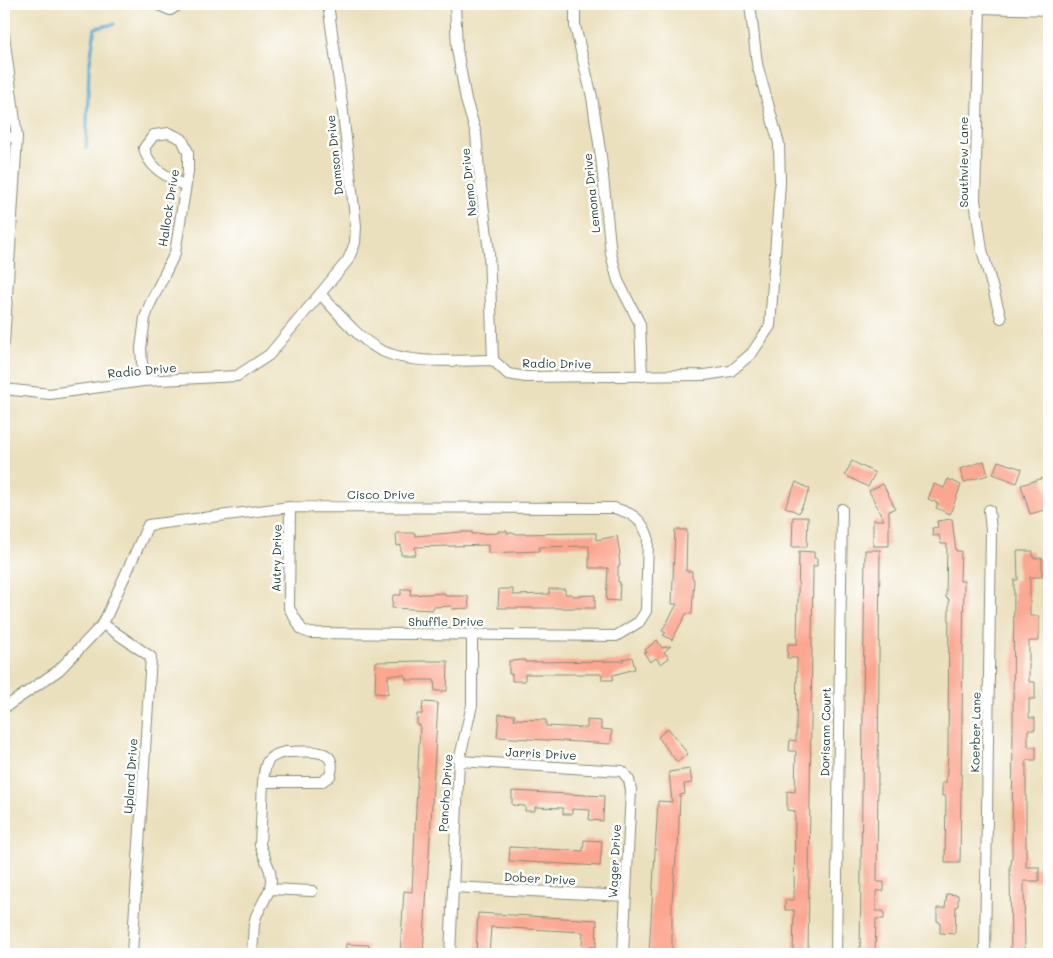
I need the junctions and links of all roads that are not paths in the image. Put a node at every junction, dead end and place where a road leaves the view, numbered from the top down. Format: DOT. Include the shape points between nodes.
graph roads {
  1 [pos="156,4"];
  2 [pos="180,4"];
  3 [pos="328,4"];
  4 [pos="455,4"];
  5 [pos="575,4"];
  6 [pos="750,4"];
  7 [pos="980,6"];
  8 [pos="1049,10"];
  9 [pos="4,35"];
  10 [pos="17,137"];
  11 [pos="4,138"];
  12 [pos="185,186"];
  13 [pos="6,262"];
  14 [pos="320,294"];
  15 [pos="1001,318"];
  16 [pos="4,343"];
  17 [pos="493,360"];
  18 [pos="642,376"];
  19 [pos="143,381"];
  20 [pos="4,389"];
  21 [pos="290,507"];
  22 [pos="842,509"];
  23 [pos="989,510"];
  24 [pos="289,608"];
  25 [pos="103,624"];
  26 [pos="472,634"];
  27 [pos="616,636"];
  28 [pos="4,708"];
  29 [pos="459,762"];
  30 [pos="622,771"];
  31 [pos="263,782"];
  32 [pos="454,887"];
  33 [pos="270,889"];
  34 [pos="312,891"];
  35 [pos="626,896"];
  36 [pos="132,954"];
  37 [pos="252,954"];
  38 [pos="450,954"];
  39 [pos="622,954"];
  40 [pos="836,954"];
  41 [pos="985,954"];
  1 -- 2 [label="street" via="170,10"];
  3 -- 14 [label="street, Damson Drive" via="356,226 355,243 348,260"];
  4 -- 17 [label="street, Nemo Drive" via="457,49 466,100 476,132 489,252"];
  5 -- 18 [label="street, Lemona Drive" via="575,26 594,107 611,254 618,281 640,324"];
  6 -- 18 [label="street, Radio Drive" via="758,64 779,144 780,183 770,326 752,353 731,370 705,375"];
  7 -- 8 [label="street"];
  7 -- 15 [label="street, Southview Lane" via="975,200 982,250"];
  9 -- 10 [label="street"];
  10 -- 11 [label="street"];
  10 -- 13 [label="street"];
  12 -- 19 [label="street, Hallock Drive" via="156,170 146,157 144,148 154,135 169,133 182,139 188,152 188,172 175,253 145,318 141,348"];
  13 -- 16 [label="street"];
  14 -- 17 [label="street" via="376,348 394,355 408,359"];
  14 -- 19 [label="street, Radio Drive" via="269,355 237,376"];
  17 -- 18 [label="street, Radio Drive" via="508,374 526,377"];
  19 -- 20 [label="street, Radio Drive" via="50,394"];
  21 -- 24 [label="street, Autry Drive"];
  21 -- 25 [label="street, Cisco Drive" via="148,525"];
  21 -- 27 [label="street, Cisco Drive" via="614,508 629,512 639,520 648,537 646,611 639,622"];
  22 -- 40 [label="street, Dorisann Court"];
  23 -- 41 [label="street, Koerber Lane"];
  24 -- 26 [label="street, Shuffle Drive" via="302,630 310,634"];
  25 -- 28 [label="street" via="59,670"];
  25 -- 36 [label="street, Upland Drive" via="151,657"];
  26 -- 27 [label="street, Shuffle Drive"];
  26 -- 29 [label="street, Pancho Drive" via="472,705"];
  29 -- 30 [label="street, Jarris Drive"];
  29 -- 32 [label="street, Pancho Drive"];
  30 -- 35 [label="street, Wager Drive" via="631,790"];
  31 -- 31 [label="street" via="267,760 279,753 323,753 332,762 330,776 321,782"];
  31 -- 33 [label="street" via="260,845 270,871"];
  32 -- 35 [label="street, Dober Drive"];
  32 -- 38 [label="street, Pancho Drive"];
  33 -- 34 [label="street"];
  33 -- 37 [label="street" via="256,916"];
  35 -- 39 [label="street, Wager Drive"];
}
